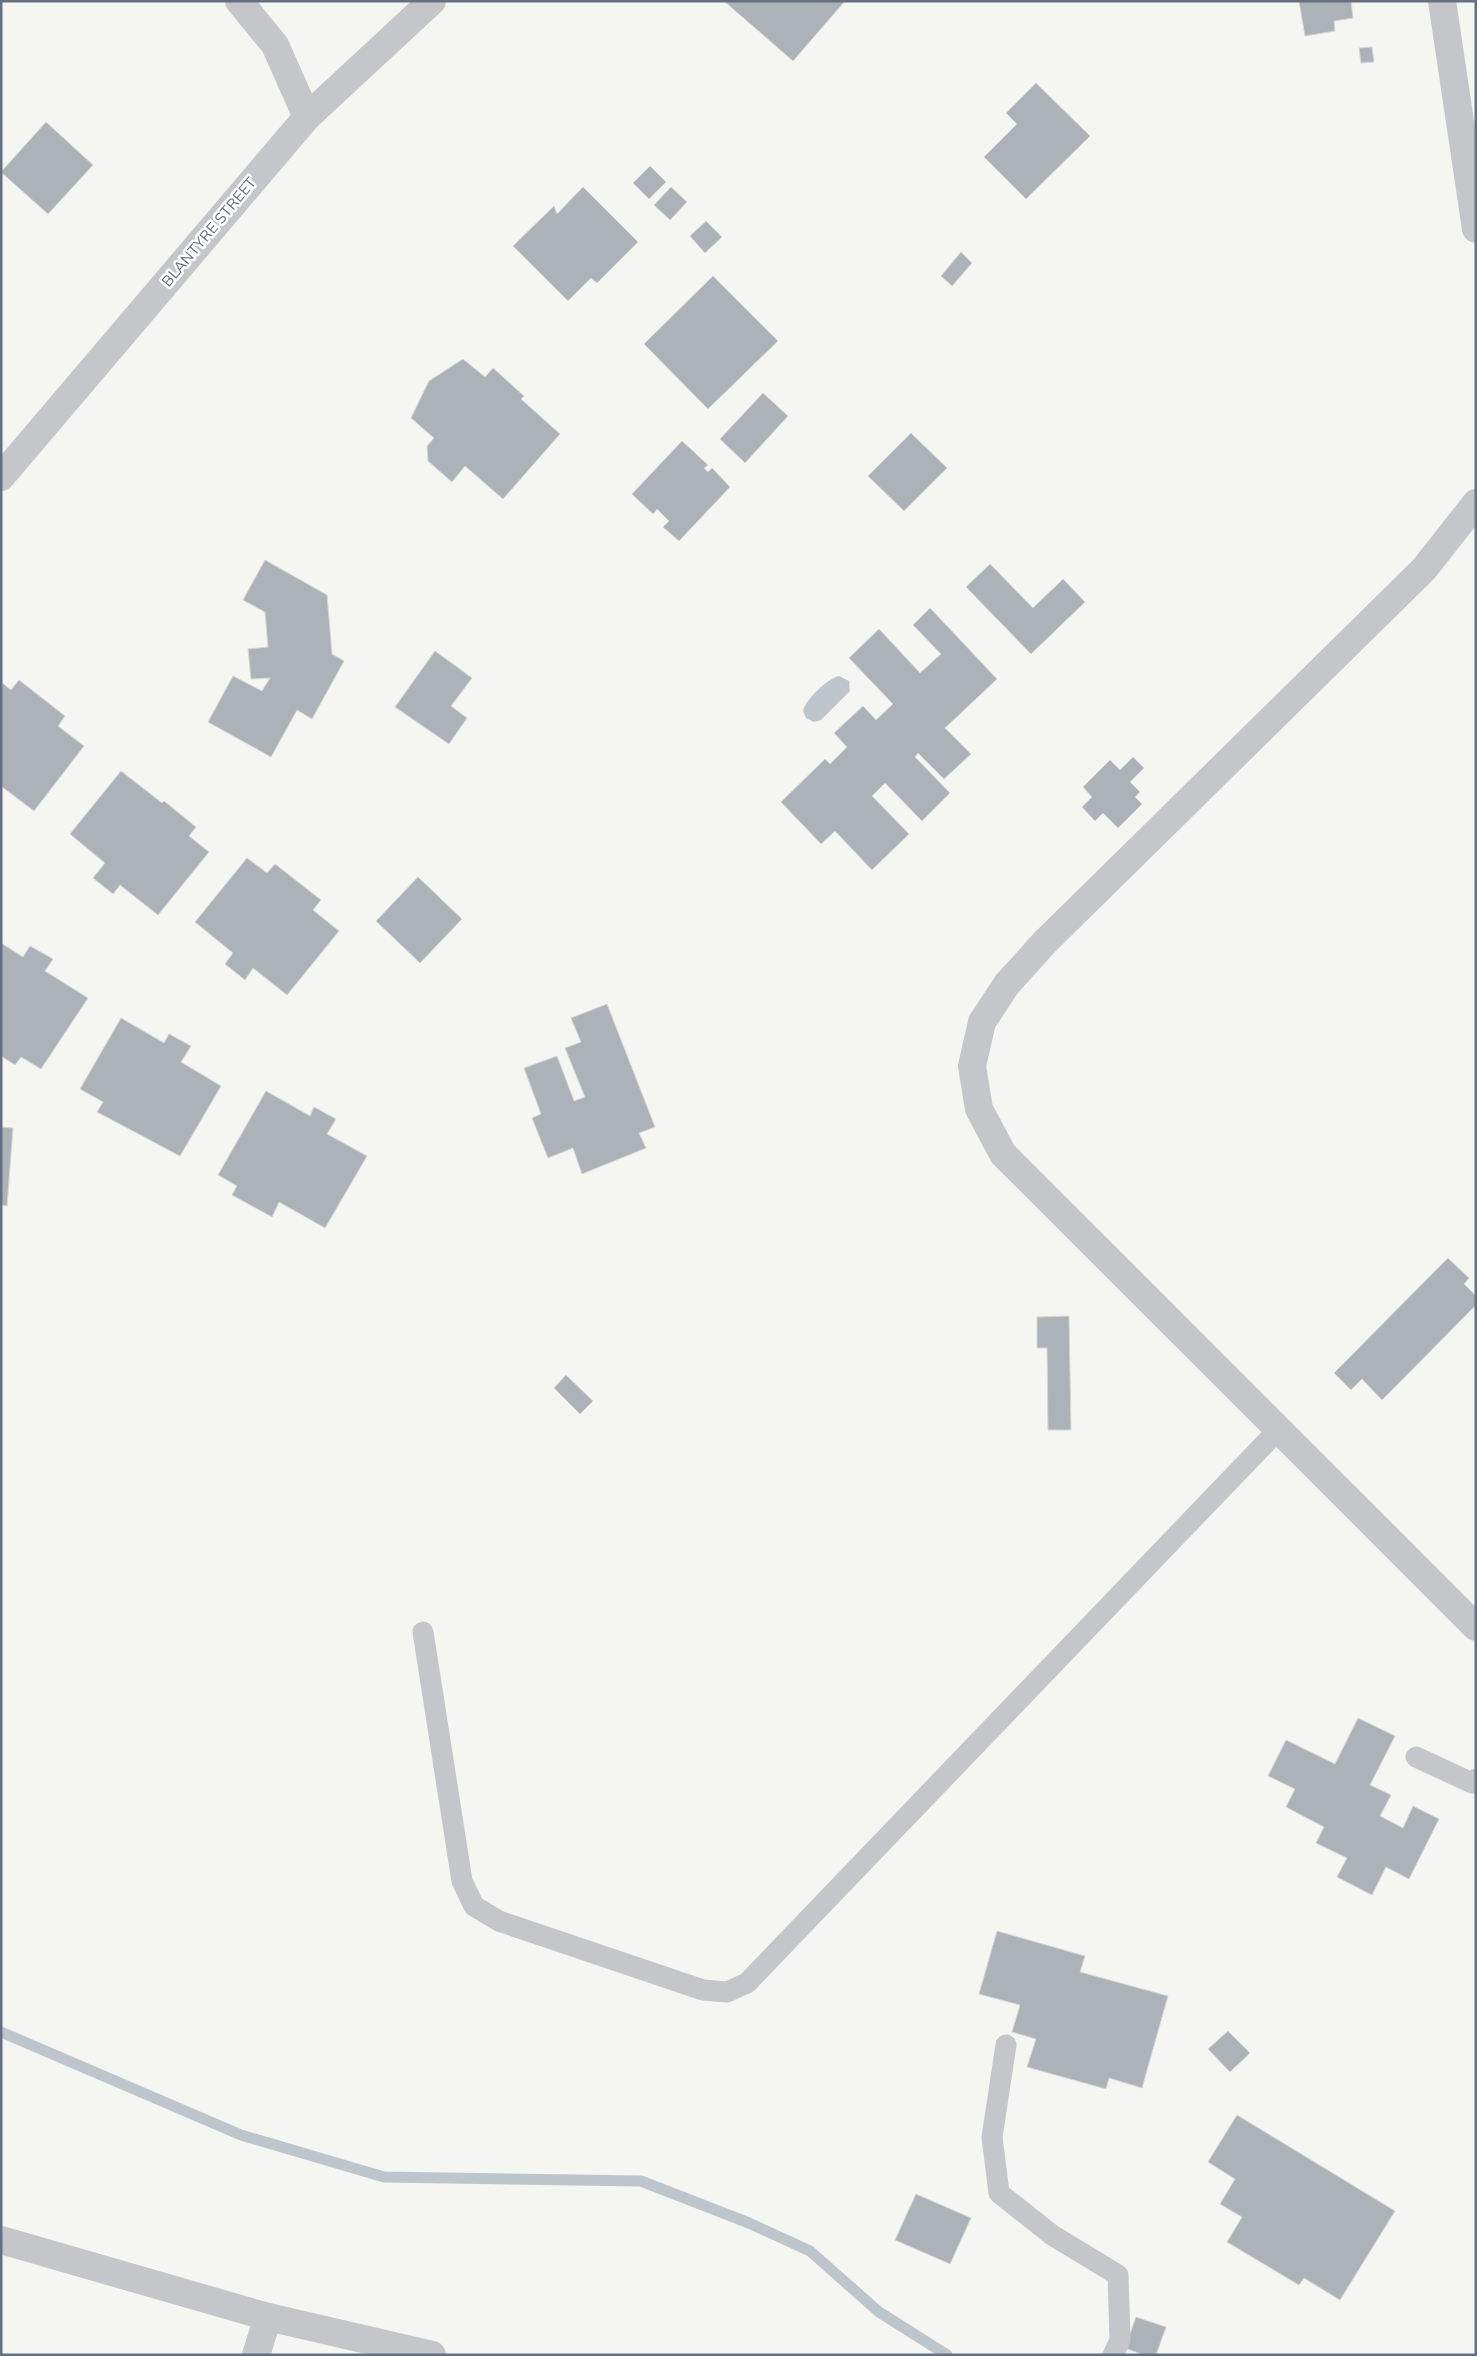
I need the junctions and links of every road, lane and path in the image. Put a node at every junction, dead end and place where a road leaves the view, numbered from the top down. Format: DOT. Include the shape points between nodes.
graph roads {
  1 [pos="239,1"];
  2 [pos="432,1"];
  3 [pos="1442,1"];
  4 [pos="307,117"];
  5 [pos="1476,229"];
  6 [pos="1,478"];
  7 [pos="1476,503"];
  8 [pos="1278,1430"];
  9 [pos="1476,1627"];
  10 [pos="423,1632"];
  11 [pos="1416,1757"];
  12 [pos="1476,1779"];
  13 [pos="1006,2045"];
  14 [pos="1,2240"];
  15 [pos="268,2317"];
  16 [pos="256,2355"];
  17 [pos="432,2355"];
  18 [pos="1113,2355"];
  1 -- 4 [label="street" via="275,45"];
  2 -- 4 [label="street, BLANTYRE STREET"];
  3 -- 5 [label="street"];
  4 -- 6 [label="street, BLANTYRE STREET"];
  7 -- 8 [label="street" via="1424,569 1007,984 982,1022 972,1066 979,1110 1003,1154"];
  8 -- 9 [label="street"];
  8 -- 10 [label="lane" via="747,1984 726,1992 703,1990 499,1921 474,1906 462,1880"];
  11 -- 12 [label="lane" via="1472,1783"];
  13 -- 18 [label="lane" via="992,2137 999,2192 1052,2235 1118,2275 1120,2340"];
  14 -- 15 [label="street"];
  15 -- 16 [label="street"];
  15 -- 17 [label="street"];
}
